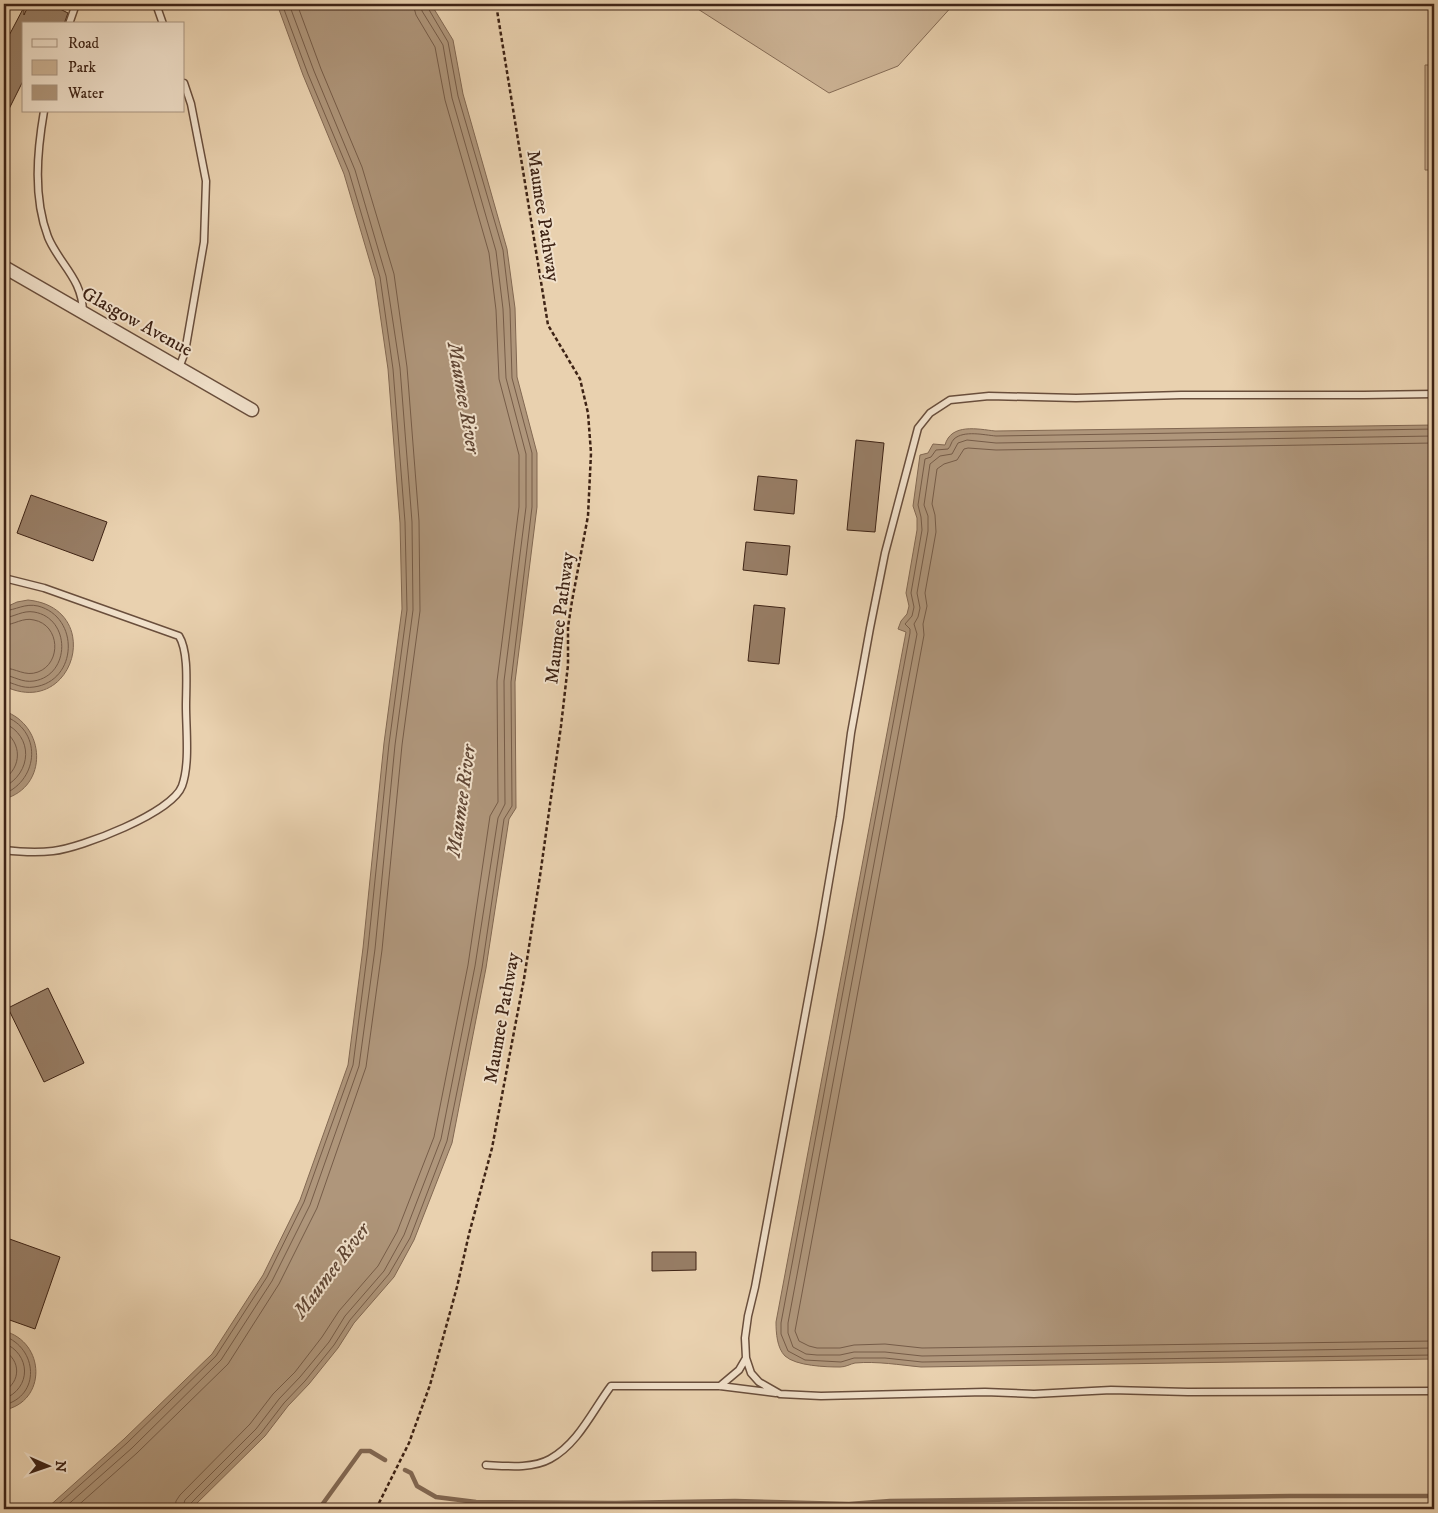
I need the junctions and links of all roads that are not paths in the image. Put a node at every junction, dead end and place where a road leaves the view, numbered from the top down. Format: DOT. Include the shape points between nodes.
graph roads {
  1 [pos="76,4"];
  2 [pos="156,4"];
  3 [pos="70,22"];
  4 [pos="162,22"];
  5 [pos="185,86"];
  6 [pos="44,112"];
  7 [pos="4,267"];
  8 [pos="83,314"];
  9 [pos="179,368"];
  10 [pos="1434,394"];
  11 [pos="252,410"];
  12 [pos="4,578"];
  13 [pos="4,850"];
  14 [pos="746,1358"];
  15 [pos="720,1386"];
  16 [pos="1434,1391"];
  17 [pos="780,1394"];
  18 [pos="486,1465"];
  1 -- 3 [label="lane"];
  2 -- 4 [label="lane"];
  5 -- 9 [label="lane" via="206,181 204,242 185,352"];
  6 -- 8 [label="lane" via="39,139 39,204 49,238 75,279"];
  7 -- 8 [label="street, Glasgow Avenue"];
  8 -- 9 [label="street, Glasgow Avenue"];
  9 -- 11 [label="street, Glasgow Avenue"];
  10 -- 14 [label="lane" via="990,396 950,400 930,413 918,428 885,553 870,628 820,934 748,1316"];
  12 -- 13 [label="lane" via="44,588 179,636 184,649 186,763 182,787 168,802 136,822 84,844 53,851"];
  14 -- 15 [label="lane" via="739,1370"];
  14 -- 17 [label="lane" via="751,1373 759,1382"];
  15 -- 17 [label="lane"];
  15 -- 18 [label="lane" via="611,1386 566,1448 549,1460 509,1466"];
  16 -- 17 [label="lane"];
}
